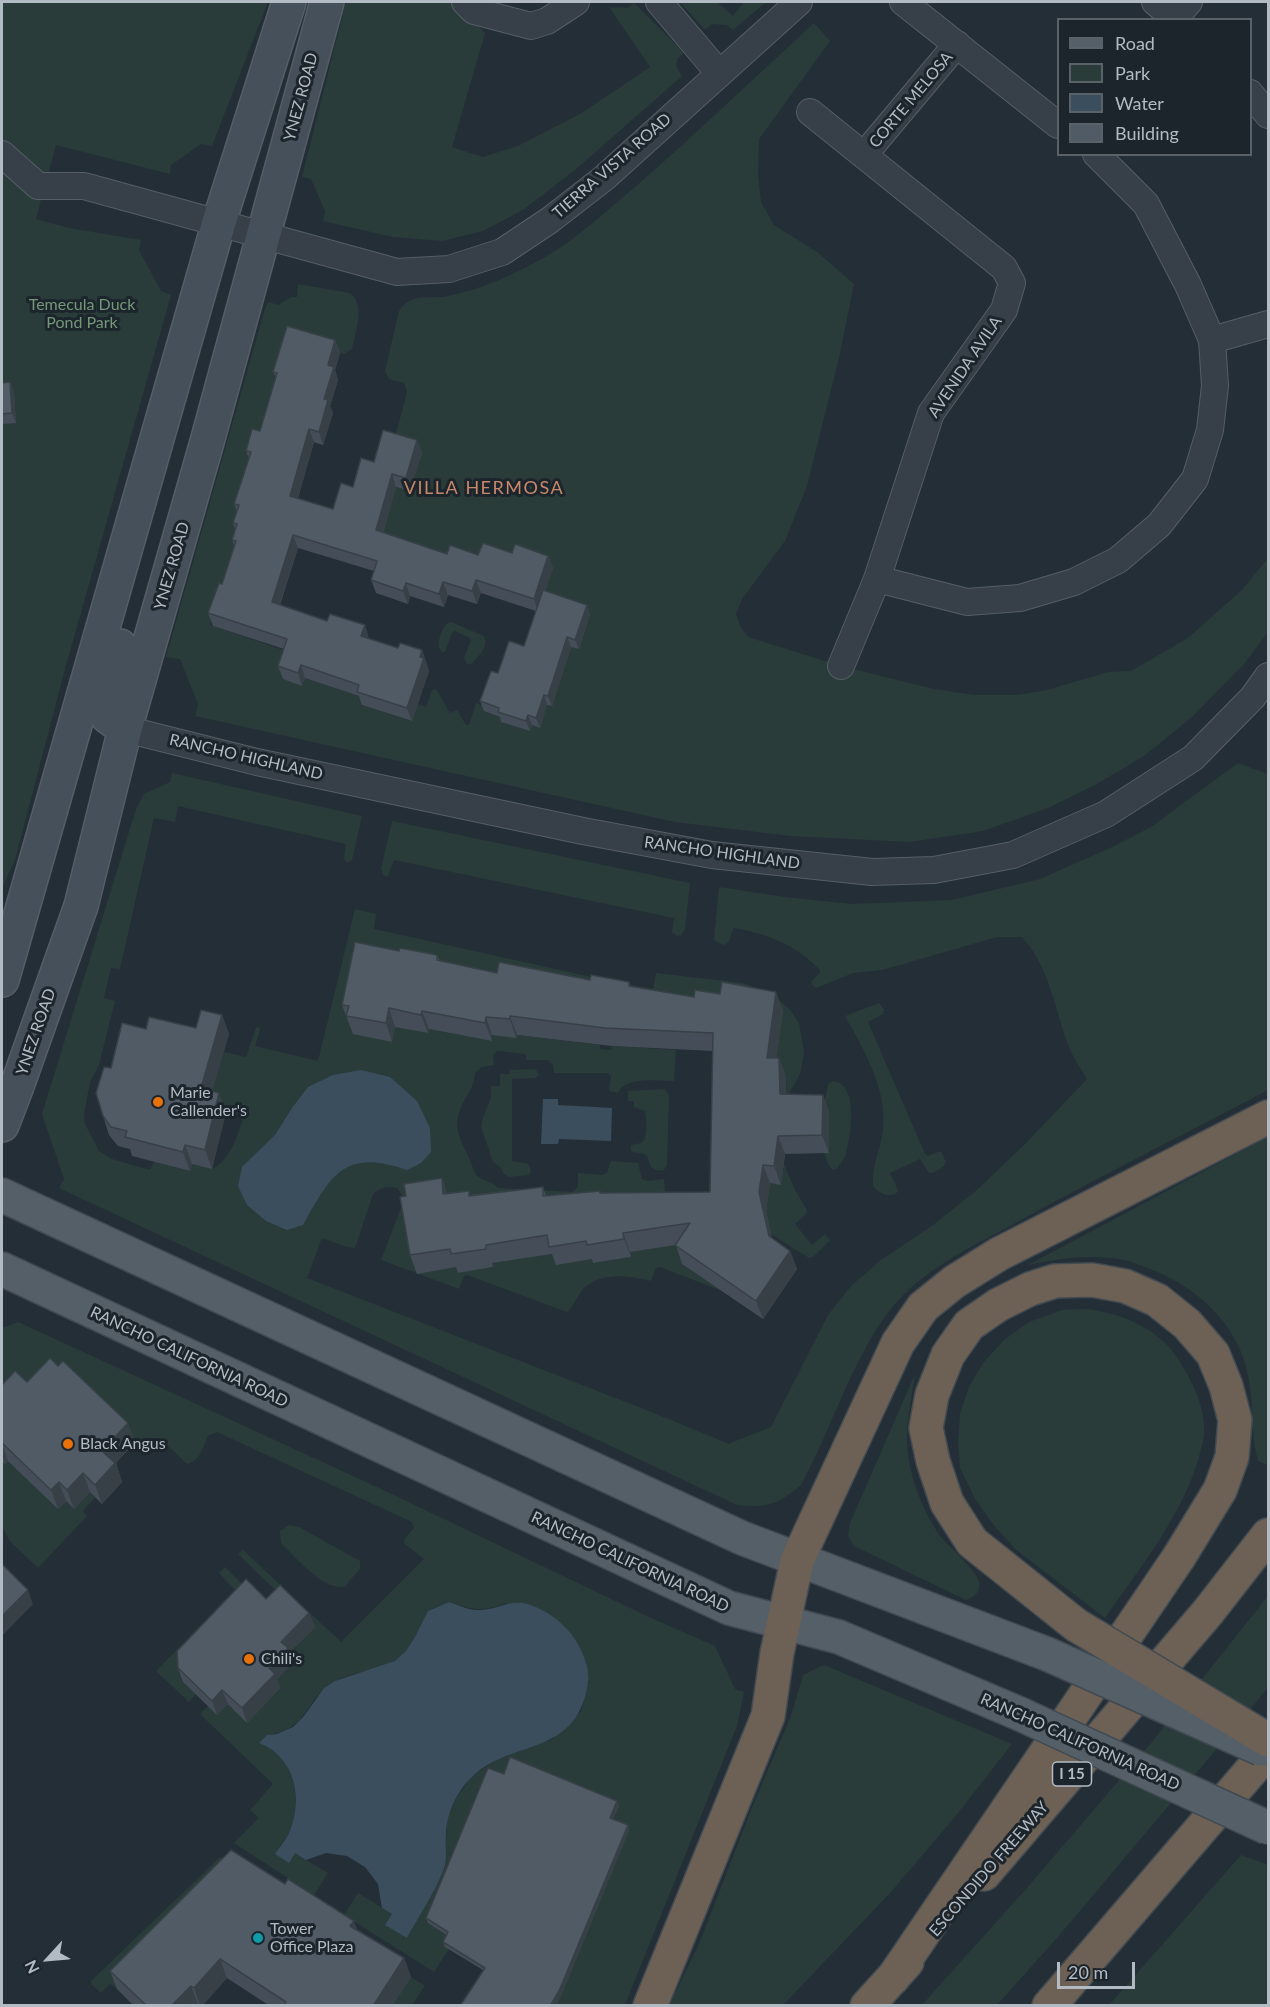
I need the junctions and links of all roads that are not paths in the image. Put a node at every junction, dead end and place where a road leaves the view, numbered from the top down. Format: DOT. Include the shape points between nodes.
graph roads {
  1 [pos="289,2"];
  2 [pos="327,2"];
  3 [pos="465,2"];
  4 [pos="576,2"];
  5 [pos="659,2"];
  6 [pos="799,2"];
  7 [pos="903,2"];
  8 [pos="1155,2"];
  9 [pos="1180,13"];
  10 [pos="957,44"];
  11 [pos="719,73"];
  12 [pos="1252,94"];
  13 [pos="810,112"];
  14 [pos="1269,115"];
  15 [pos="1057,123"];
  16 [pos="2,154"];
  17 [pos="864,155"];
  18 [pos="1098,156"];
  19 [pos="219,222"];
  20 [pos="262,234"];
  21 [pos="1269,324"];
  22 [pos="1212,340"];
  23 [pos="140,496"];
  24 [pos="877,579"];
  25 [pos="841,666"];
  26 [pos="1269,676"];
  27 [pos="125,729"];
  28 [pos="2,980"];
  29 [pos="1269,1117"];
  30 [pos="2,1125"];
  31 [pos="2,1195"];
  32 [pos="2,1269"];
  33 [pos="1269,1535"];
  34 [pos="797,1561"];
  35 [pos="784,1622"];
  36 [pos="1269,1740"];
  37 [pos="1269,1752"];
  38 [pos="1269,1828"];
  39 [pos="892,1978"];
  40 [pos="650,2006"];
  41 [pos="867,2006"];
  42 [pos="1049,2006"];
  1 -- 19 [label="main road"];
  2 -- 20 [label="main road, YNEZ ROAD"];
  3 -- 4 [label="street" via="474,11 531,26 547,21"];
  5 -- 11 [label="street"];
  6 -- 11 [label="street, TIERRA VISTA ROAD"];
  7 -- 10 [label="street"];
  8 -- 9 [label="street"];
  10 -- 15 [label="street"];
  10 -- 17 [label="street, CORTE MELOSA"];
  11 -- 20 [label="street, TIERRA VISTA ROAD" via="604,178 502,252 449,269 397,272"];
  12 -- 14 [label="street"];
  13 -- 17 [label="street, AVENIDA AVILA"];
  16 -- 19 [label="street, TIERRA VISTA ROAD" via="39,186 84,186"];
  17 -- 24 [label="street, AVENIDA AVILA" via="1004,268 1012,283 1004,310 931,413"];
  18 -- 22 [label="street" via="1146,204"];
  19 -- 20 [label="street, TIERRA VISTA ROAD"];
  19 -- 23 [label="main road"];
  20 -- 27 [label="main road, YNEZ ROAD"];
  21 -- 22 [label="street"];
  22 -- 24 [label="street" via="1215,386 1210,430 1195,479 1159,525 1118,560 1074,582 1020,598 967,602"];
  23 -- 27 [label="main road" via="147,542 110,685 108,717"];
  23 -- 28 [label="main road"];
  24 -- 25 [label="street, AVENIDA AVILA"];
  26 -- 27 [label="street, RANCHO HIGHLAND" via="1193,758 1106,814 1013,855 934,870 872,872 712,855 257,762"];
  27 -- 30 [label="main road, YNEZ ROAD" via="81,906"];
  29 -- 34 [label="highway" via="999,1254 923,1307 898,1343"];
  31 -- 34 [label="main road"];
  32 -- 35 [label="main road, RANCHO CALIFORNIA ROAD" via="729,1608"];
  33 -- 39 [label="highway, ESCONDIDO FREEWAY / I 15" via="1055,1793"];
  34 -- 35 [label="highway"];
  34 -- 37 [label="main road, bridge" via="1047,1654"];
  35 -- 38 [label="main road, RANCHO CALIFORNIA ROAD, bridge" via="839,1637 1020,1714"];
  35 -- 40 [label="highway" via="768,1716"];
  36 -- 39 [label="highway, bridge" via="1076,1625 972,1542 947,1503 926,1428 932,1395 948,1355 969,1325 998,1305 1054,1281 1092,1280 1125,1286 1157,1300 1187,1324 1213,1354 1235,1420 1232,1457 1220,1490 1179,1557"];
  37 -- 42 [label="highway"];
  39 -- 41 [label="highway, ESCONDIDO FREEWAY / I 15"];
}
